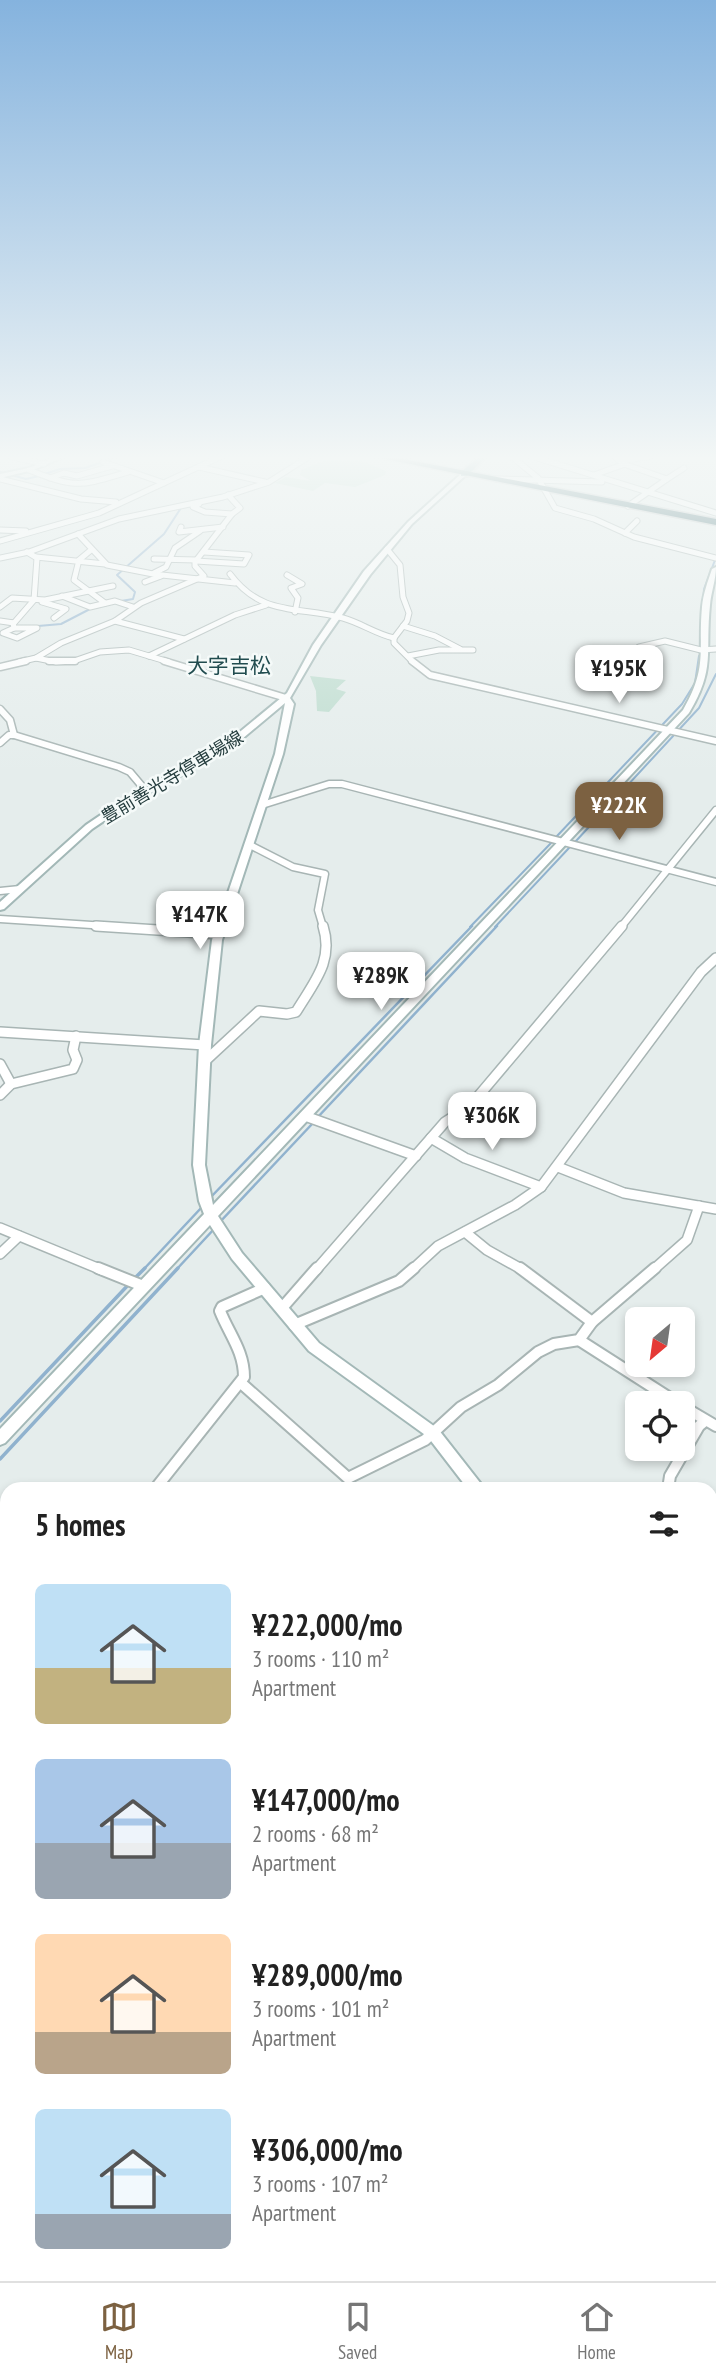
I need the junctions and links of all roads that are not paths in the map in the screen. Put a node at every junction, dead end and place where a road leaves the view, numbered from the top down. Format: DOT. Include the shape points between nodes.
graph roads {
  1 [pos="36,562"];
  2 [pos="79,562"];
  3 [pos="92,562"];
  4 [pos="168,562"];
  5 [pos="196,562"];
  6 [pos="225,562"];
  7 [pos="245,562"];
  8 [pos="377,562"];
  9 [pos="398,562"];
  10 [pos="715,562"];
  11 [pos="105,564"];
  12 [pos="230,575"];
  13 [pos="287,575"];
  14 [pos="148,577"];
  15 [pos="134,580"];
  16 [pos="196,580"];
  17 [pos="234,583"];
  18 [pos="114,586"];
  19 [pos="86,590"];
  20 [pos="62,596"];
  21 [pos="33,601"];
  22 [pos="105,603"];
  23 [pos="266,605"];
  24 [pos="0,607"];
  25 [pos="133,607"];
  26 [pos="295,612"];
  27 [pos="335,617"];
  28 [pos="54,618"];
  29 [pos="115,621"];
  30 [pos="1,623"];
  31 [pos="14,625"];
  32 [pos="403,626"];
  33 [pos="394,638"];
  34 [pos="184,639"];
  35 [pos="639,647"];
  36 [pos="461,650"];
  37 [pos="472,650"];
  38 [pos="712,650"];
  39 [pos="149,656"];
  40 [pos="408,656"];
  41 [pos="36,658"];
  42 [pos="0,667"];
  43 [pos="286,698"];
  44 [pos="0,709"];
  45 [pos="668,730"];
  46 [pos="14,735"];
  47 [pos="716,741"];
  48 [pos="0,743"];
  49 [pos="146,791"];
  50 [pos="262,805"];
  51 [pos="716,810"];
  52 [pos="564,842"];
  53 [pos="248,844"];
  54 [pos="668,869"];
  55 [pos="716,882"];
  56 [pos="20,889"];
  57 [pos="0,891"];
  58 [pos="0,907"];
  59 [pos="0,919"];
  60 [pos="219,934"];
  61 [pos="716,958"];
  62 [pos="0,1032"];
  63 [pos="76,1035"];
  64 [pos="205,1045"];
  65 [pos="204,1062"];
  66 [pos="0,1064"];
  67 [pos="11,1084"];
  68 [pos="0,1095"];
  69 [pos="312,1119"];
  70 [pos="431,1138"];
  71 [pos="416,1156"];
  72 [pos="558,1167"];
  73 [pos="541,1187"];
  74 [pos="699,1206"];
  75 [pos="716,1209"];
  76 [pos="211,1215"];
  77 [pos="0,1228"];
  78 [pos="465,1232"];
  79 [pos="19,1236"];
  80 [pos="0,1254"];
  81 [pos="136,1283"];
  82 [pos="265,1288"];
  83 [pos="282,1308"];
  84 [pos="592,1322"];
  85 [pos="294,1325"];
  86 [pos="579,1340"];
  87 [pos="241,1383"];
  88 [pos="659,1391"];
  89 [pos="695,1414"];
  90 [pos="710,1424"];
  91 [pos="433,1433"];
  92 [pos="0,1439"];
  93 [pos="161,1482"];
  94 [pos="472,1482"];
  95 [pos="669,1482"];
  1 -- 21 [label="street"];
  2 -- 19 [label="street" via="74,580"];
  3 -- 11 [label="street"];
  4 -- 14 [label="street"];
  5 -- 16 [label="street" via="205,574"];
  6 -- 7 [label="street"];
  8 -- 27 [label="street, 豊前善光寺停車場線"];
  9 -- 32 [label="street" via="409,615"];
  10 -- 38 [label="street" via="706,610"];
  11 -- 14 [label="street"];
  12 -- 17 [label="street"];
  13 -- 26 [label="street" via="302,584 291,588 298,598"];
  14 -- 15 [label="street"];
  14 -- 16 [label="street"];
  16 -- 17 [label="street"];
  16 -- 25 [label="street"];
  17 -- 23 [label="street"];
  18 -- 19 [label="street"];
  19 -- 20 [label="street"];
  19 -- 22 [label="street"];
  20 -- 21 [label="street"];
  20 -- 22 [label="street" via="90,607"];
  21 -- 24 [label="street" via="9,599"];
  21 -- 28 [label="street" via="66,609"];
  21 -- 31 [label="street"];
  22 -- 25 [label="street"];
  23 -- 26 [label="street"];
  23 -- 34 [label="street"];
  25 -- 29 [label="street"];
  26 -- 27 [label="street"];
  27 -- 33 [label="street"];
  27 -- 43 [label="street, 豊前善光寺停車場線"];
  29 -- 34 [label="street"];
  29 -- 41 [label="street"];
  30 -- 31 [label="street"];
  31 -- 31 [label="street" via="3,633 17,638 37,628"];
  32 -- 33 [label="street"];
  32 -- 36 [label="street"];
  33 -- 40 [label="street"];
  34 -- 39 [label="street"];
  35 -- 38 [label="street" via="665,641"];
  36 -- 37 [label="street"];
  36 -- 40 [label="street"];
  38 -- 45 [label="street" via="699,692"];
  39 -- 41 [label="street" via="119,649 74,661"];
  39 -- 43 [label="street"];
  40 -- 45 [label="street" via="430,675"];
  41 -- 42 [label="street"];
  43 -- 49 [label="street, 豊前善光寺停車場線" via="242,736"];
  43 -- 50 [label="street" via="290,704"];
  44 -- 46 [label="street" via="15,729"];
  45 -- 47 [label="street"];
  45 -- 52 [label="street"];
  46 -- 48 [label="street"];
  46 -- 49 [label="street" via="125,769"];
  49 -- 56 [label="street, 豊前善光寺停車場線" via="74,839"];
  50 -- 52 [label="street" via="342,784"];
  50 -- 53 [label="street"];
  51 -- 54 [label="street"];
  52 -- 54 [label="street"];
  52 -- 69 [label="street"];
  53 -- 60 [label="street"];
  53 -- 65 [label="street" via="293,867 326,874 318,910 327,953 296,1012 259,1011"];
  54 -- 55 [label="street"];
  54 -- 70 [label="street" via="470,1106"];
  56 -- 57 [label="street"];
  56 -- 58 [label="street, 豊前善光寺停車場線"];
  59 -- 60 [label="street"];
  60 -- 64 [label="street"];
  61 -- 72 [label="street" via="701,972"];
  62 -- 63 [label="street"];
  63 -- 64 [label="street"];
  63 -- 67 [label="street" via="73,1069"];
  64 -- 65 [label="street"];
  65 -- 76 [label="street" via="199,1165"];
  66 -- 67 [label="street"];
  67 -- 68 [label="street"];
  69 -- 71 [label="street"];
  69 -- 76 [label="street"];
  70 -- 71 [label="street"];
  70 -- 73 [label="street" via="465,1158"];
  71 -- 83 [label="street"];
  72 -- 73 [label="street"];
  72 -- 74 [label="street" via="624,1193"];
  73 -- 78 [label="street"];
  74 -- 75 [label="street"];
  74 -- 84 [label="street" via="687,1240"];
  76 -- 81 [label="street"];
  76 -- 82 [label="street"];
  77 -- 79 [label="street"];
  78 -- 84 [label="street"];
  78 -- 85 [label="street" via="430,1252 399,1281"];
  79 -- 80 [label="street"];
  79 -- 81 [label="street"];
  81 -- 92 [label="street"];
  82 -- 83 [label="street"];
  82 -- 87 [label="street" via="220,1311 242,1349"];
  83 -- 85 [label="street"];
  84 -- 86 [label="street"];
  85 -- 91 [label="street" via="314,1347"];
  86 -- 88 [label="street"];
  86 -- 91 [label="street" via="538,1352"];
  87 -- 91 [label="street" via="348,1478"];
  87 -- 93 [label="street"];
  89 -- 90 [label="street"];
  90 -- 95 [label="street" via="699,1426"];
  91 -- 94 [label="street"];
}
